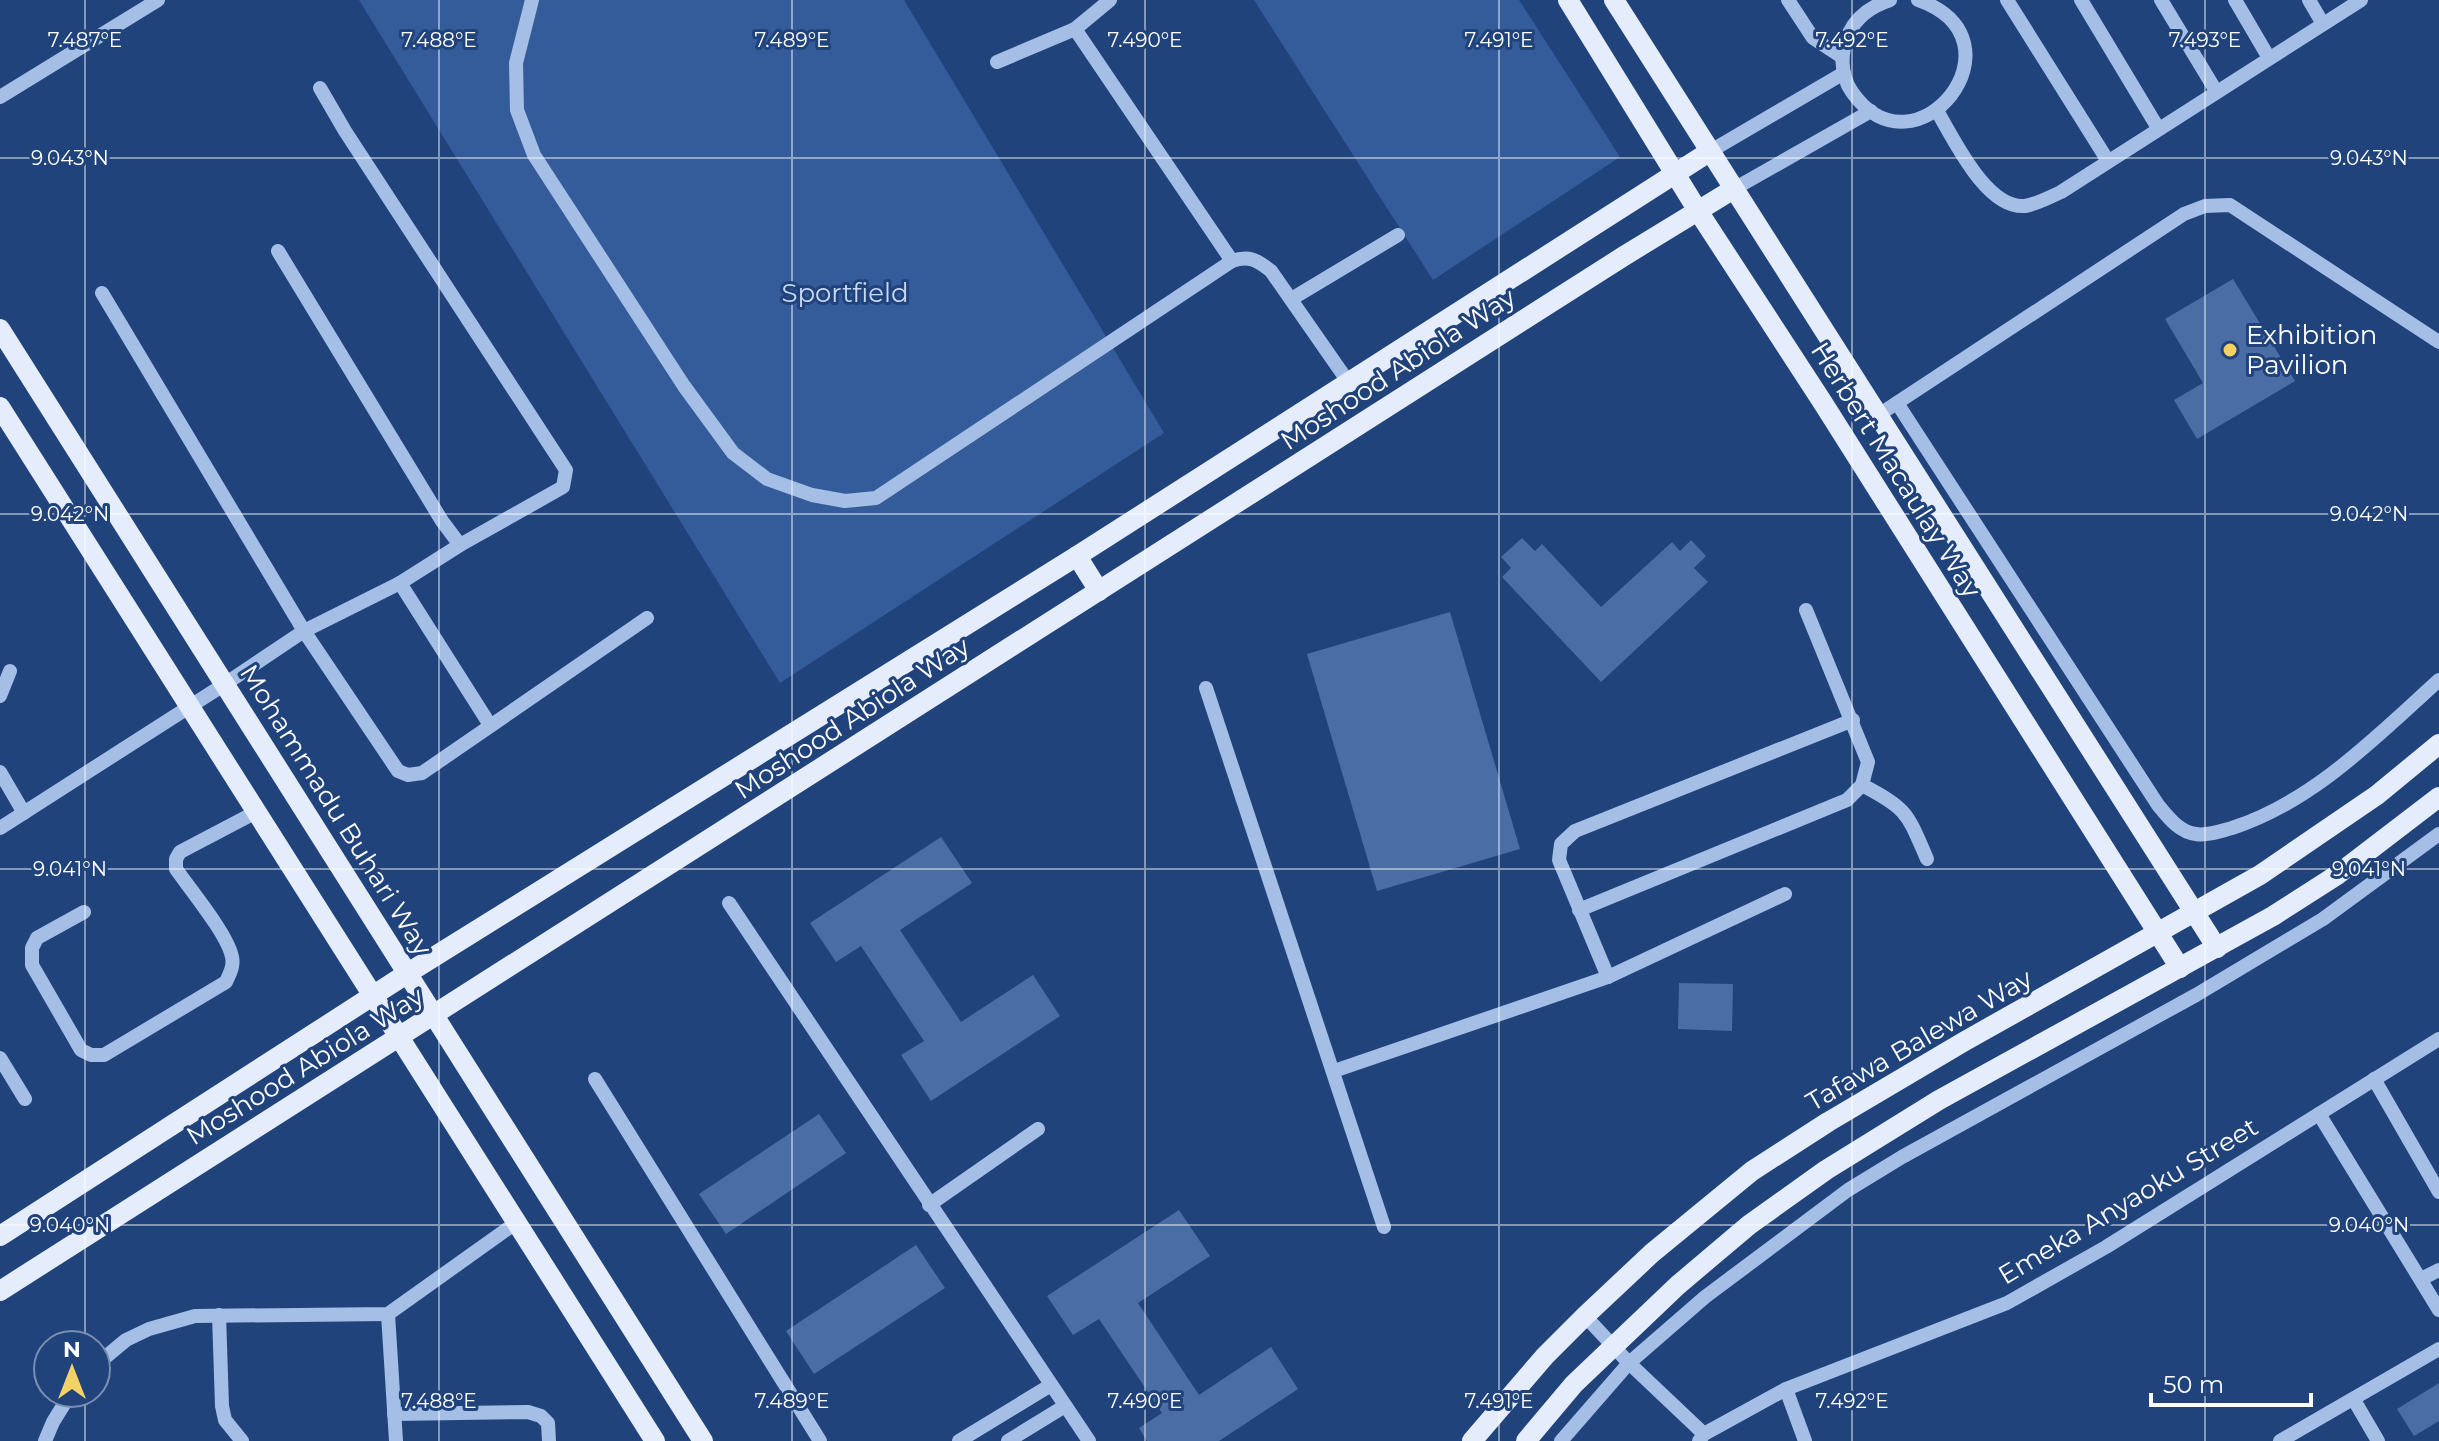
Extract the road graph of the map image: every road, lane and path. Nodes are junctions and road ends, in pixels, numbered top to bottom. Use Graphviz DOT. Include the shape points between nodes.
graph roads {
  1 [pos="158,0"];
  2 [pos="532,0"];
  3 [pos="1110,0"];
  4 [pos="1568,0"];
  5 [pos="1614,0"];
  6 [pos="1788,0"];
  7 [pos="1890,0"];
  8 [pos="1918,0"];
  9 [pos="2007,0"];
  10 [pos="2081,0"];
  11 [pos="2161,0"];
  12 [pos="2235,0"];
  13 [pos="2309,0"];
  14 [pos="2361,0"];
  15 [pos="1939,3"];
  16 [pos="2323,24"];
  17 [pos="1075,29"];
  18 [pos="1842,57"];
  19 [pos="2269,58"];
  20 [pos="997,62"];
  21 [pos="1844,73"];
  22 [pos="320,88"];
  23 [pos="2216,91"];
  24 [pos="0,97"];
  25 [pos="1871,111"];
  26 [pos="1937,111"];
  27 [pos="2158,128"];
  28 [pos="1709,152"];
  29 [pos="2108,161"];
  30 [pos="1675,173"];
  31 [pos="1732,190"];
  32 [pos="1698,211"];
  33 [pos="1398,235"];
  34 [pos="278,251"];
  35 [pos="1232,261"];
  36 [pos="102,293"];
  37 [pos="1293,298"];
  38 [pos="0,329"];
  39 [pos="2439,342"];
  40 [pos="1349,383"];
  41 [pos="1897,403"];
  42 [pos="0,407"];
  43 [pos="1877,416"];
  44 [pos="460,545"];
  45 [pos="1077,556"];
  46 [pos="400,583"];
  47 [pos="1099,591"];
  48 [pos="1806,610"];
  49 [pos="647,618"];
  50 [pos="304,631"];
  51 [pos="10,671"];
  52 [pos="2439,680"];
  53 [pos="225,684"];
  54 [pos="1206,688"];
  55 [pos="0,696"];
  56 [pos="191,706"];
  57 [pos="1853,720"];
  58 [pos="490,725"];
  59 [pos="2439,744"];
  60 [pos="0,772"];
  61 [pos="1862,785"];
  62 [pos="2439,797"];
  63 [pos="258,811"];
  64 [pos="24,813"];
  65 [pos="0,828"];
  66 [pos="2439,834"];
  67 [pos="1927,859"];
  68 [pos="1785,894"];
  69 [pos="729,903"];
  70 [pos="1579,910"];
  71 [pos="2195,911"];
  72 [pos="84,912"];
  73 [pos="2158,931"];
  74 [pos="2217,948"];
  75 [pos="2180,968"];
  76 [pos="408,973"];
  77 [pos="1608,977"];
  78 [pos="375,995"];
  79 [pos="435,1014"];
  80 [pos="400,1036"];
  81 [pos="2439,1039"];
  82 [pos="0,1058"];
  83 [pos="1334,1071"];
  84 [pos="595,1079"];
  85 [pos="2374,1079"];
  86 [pos="25,1099"];
  87 [pos="2319,1114"];
  88 [pos="1038,1129"];
  89 [pos="2439,1192"];
  90 [pos="929,1205"];
  91 [pos="517,1222"];
  92 [pos="1384,1227"];
  93 [pos="0,1236"];
  94 [pos="2439,1270"];
  95 [pos="2421,1279"];
  96 [pos="0,1291"];
  97 [pos="2439,1310"];
  98 [pos="388,1314"];
  99 [pos="219,1315"];
  100 [pos="1585,1316"];
  101 [pos="1612,1346"];
  102 [pos="2439,1349"];
  103 [pos="112,1352"];
  104 [pos="1629,1363"];
  105 [pos="1051,1385"];
  106 [pos="1786,1389"];
  107 [pos="2354,1400"];
  108 [pos="1065,1406"];
  109 [pos="61,1409"];
  110 [pos="394,1414"];
  111 [pos="1702,1438"];
  112 [pos="45,1441"];
  113 [pos="242,1441"];
  114 [pos="396,1441"];
  115 [pos="549,1441"];
  116 [pos="655,1441"];
  117 [pos="703,1441"];
  118 [pos="820,1441"];
  119 [pos="959,1441"];
  120 [pos="1008,1441"];
  121 [pos="1089,1441"];
  122 [pos="1472,1441"];
  123 [pos="1526,1441"];
  124 [pos="1561,1441"];
  125 [pos="1805,1441"];
  126 [pos="2280,1441"];
  127 [pos="2378,1441"];
  1 -- 24 [label="street"];
  2 -- 35 [label="street" via="516,63 517,110 534,155 692,397 733,453 767,479 845,501 876,498"];
  3 -- 17 [label="street"];
  4 -- 30 [label="main road, Herbert Macaulay Way"];
  5 -- 28 [label="main road, Herbert Macaulay Way"];
  6 -- 18 [label="street" via="1813,38"];
  7 -- 18 [label="street" via="1861,15"];
  8 -- 15 [label="street"];
  9 -- 29 [label="street"];
  10 -- 27 [label="street"];
  11 -- 23 [label="street"];
  12 -- 19 [label="street"];
  13 -- 16 [label="street"];
  14 -- 16 [label="street"];
  15 -- 26 [label="street" via="1956,28 1965,58 1958,88"];
  16 -- 19 [label="street"];
  17 -- 20 [label="street"];
  17 -- 35 [label="street"];
  18 -- 21 [label="street"];
  19 -- 23 [label="street"];
  21 -- 25 [label="street" via="1849,88"];
  21 -- 28 [label="street"];
  22 -- 44 [label="street" via="566,470 563,487"];
  23 -- 27 [label="street"];
  25 -- 26 [label="street" via="1904,120"];
  25 -- 31 [label="street"];
  26 -- 29 [label="street" via="1978,178 2007,203 2040,201"];
  27 -- 29 [label="street"];
  28 -- 30 [label="main road, Moshood Abiola Way"];
  28 -- 31 [label="main road, Herbert Macaulay Way"];
  30 -- 32 [label="main road, Herbert Macaulay Way"];
  30 -- 40 [label="main road, Moshood Abiola Way"];
  31 -- 32 [label="main road, Moshood Abiola Way"];
  31 -- 43 [label="main road, Herbert Macaulay Way"];
  32 -- 47 [label="main road, Moshood Abiola Way"];
  32 -- 73 [label="main road, Herbert Macaulay Way"];
  33 -- 37 [label="street"];
  34 -- 44 [label="street"];
  35 -- 37 [label="street" via="1257,260"];
  36 -- 50 [label="street"];
  37 -- 40 [label="street"];
  38 -- 53 [label="main road, Mohammadu Buhari Way"];
  39 -- 41 [label="street" via="2230,205 2205,206 2184,214"];
  40 -- 45 [label="main road, Moshood Abiola Way"];
  41 -- 43 [label="street"];
  41 -- 52 [label="street" via="2175,825 2195,834 2220,832 2300,798"];
  42 -- 56 [label="main road"];
  43 -- 71 [label="main road, Herbert Macaulay Way"];
  44 -- 46 [label="street"];
  45 -- 47 [label="main road"];
  45 -- 76 [label="main road, Moshood Abiola Way"];
  46 -- 50 [label="street"];
  46 -- 58 [label="street"];
  47 -- 79 [label="main road, Moshood Abiola Way"];
  48 -- 57 [label="street"];
  49 -- 58 [label="street"];
  50 -- 53 [label="street"];
  50 -- 58 [label="street" via="398,771 422,773"];
  51 -- 55 [label="street"];
  53 -- 56 [label="street"];
  53 -- 76 [label="main road, Mohammadu Buhari Way"];
  54 -- 83 [label="street"];
  56 -- 63 [label="main road"];
  56 -- 64 [label="street"];
  57 -- 61 [label="street" via="1868,762"];
  57 -- 70 [label="street" via="1575,831 1561,844 1559,860"];
  59 -- 71 [label="main road, Tafawa Balewa Way" via="2377,795 2260,875"];
  60 -- 64 [label="street"];
  61 -- 67 [label="street" via="1903,810"];
  61 -- 70 [label="street" via="1847,800"];
  62 -- 74 [label="main road" via="2337,875"];
  63 -- 72 [label="street" via="180,852 176,859 176,869 232,956 226,982 104,1055 81,1050 32,965 37,938"];
  63 -- 78 [label="main road"];
  64 -- 65 [label="street"];
  66 -- 104 [label="street" via="2323,919 1848,1190 1705,1297"];
  68 -- 77 [label="street"];
  69 -- 90 [label="street"];
  70 -- 77 [label="street"];
  71 -- 73 [label="main road, Tafawa Balewa Way"];
  71 -- 74 [label="main road, Herbert Macaulay Way"];
  73 -- 75 [label="main road, Herbert Macaulay Way"];
  73 -- 100 [label="main road, Tafawa Balewa Way" via="1869,1097 1752,1171"];
  74 -- 75 [label="main road"];
  75 -- 101 [label="main road" via="1939,1100 1826,1170 1749,1225"];
  76 -- 78 [label="main road, Moshood Abiola Way"];
  76 -- 79 [label="main road, Mohammadu Buhari Way"];
  77 -- 83 [label="street"];
  78 -- 80 [label="main road"];
  78 -- 93 [label="main road, Moshood Abiola Way"];
  79 -- 80 [label="main road, Moshood Abiola Way"];
  79 -- 117 [label="main road, Mohammadu Buhari Way"];
  80 -- 91 [label="main road"];
  80 -- 96 [label="main road, Moshood Abiola Way"];
  81 -- 85 [label="street, Emeka Anyaoku Street"];
  82 -- 86 [label="street"];
  83 -- 92 [label="street"];
  84 -- 118 [label="street"];
  85 -- 87 [label="street, Emeka Anyaoku Street"];
  85 -- 89 [label="street"];
  87 -- 95 [label="street"];
  87 -- 106 [label="street, Emeka Anyaoku Street" via="2007,1303"];
  88 -- 90 [label="street"];
  90 -- 105 [label="street"];
  91 -- 98 [label="street"];
  91 -- 116 [label="main road"];
  94 -- 95 [label="street"];
  95 -- 97 [label="street"];
  98 -- 99 [label="street"];
  98 -- 110 [label="street"];
  99 -- 103 [label="street" via="149,1329"];
  99 -- 113 [label="street" via="222,1406 225,1420"];
  100 -- 101 [label="street"];
  100 -- 122 [label="main road, Tafawa Balewa Way"];
  101 -- 104 [label="street"];
  101 -- 123 [label="main road"];
  102 -- 107 [label="street"];
  104 -- 111 [label="street"];
  104 -- 124 [label="street"];
  105 -- 108 [label="street"];
  105 -- 119 [label="street"];
  106 -- 111 [label="street, Emeka Anyaoku Street"];
  106 -- 125 [label="street"];
  107 -- 126 [label="street"];
  107 -- 127 [label="street"];
  108 -- 120 [label="street"];
  108 -- 121 [label="street"];
  109 -- 112 [label="street"];
  110 -- 114 [label="street"];
  110 -- 115 [label="street" via="528,1412 548,1423"];
}
